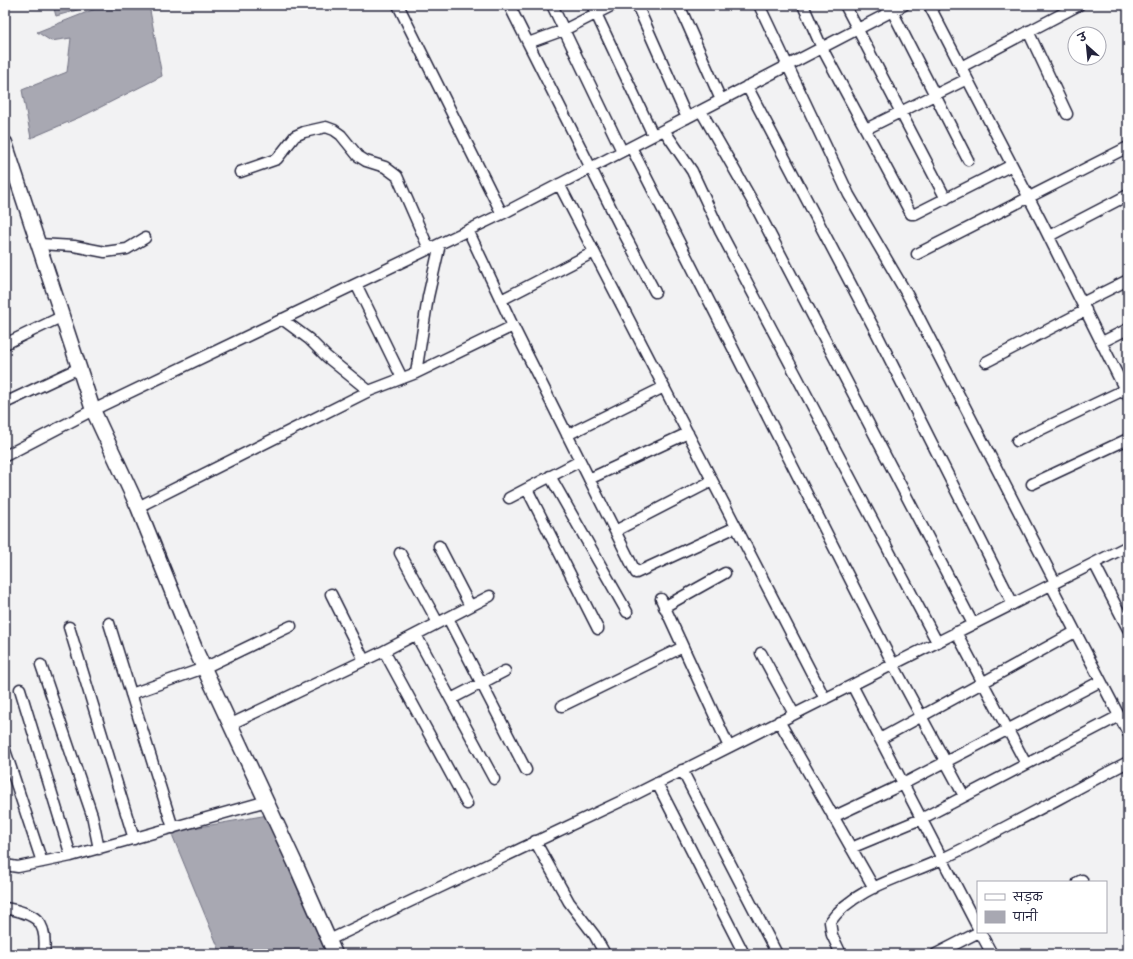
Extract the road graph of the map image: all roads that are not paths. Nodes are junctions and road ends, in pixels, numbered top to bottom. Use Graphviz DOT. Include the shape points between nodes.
graph roads {
  1 [pos="398,5"];
  2 [pos="509,5"];
  3 [pos="552,5"];
  4 [pos="613,5"];
  5 [pos="637,5"];
  6 [pos="679,5"];
  7 [pos="759,5"];
  8 [pos="803,5"];
  9 [pos="845,5"];
  10 [pos="904,5"];
  11 [pos="929,5"];
  12 [pos="1079,5"];
  13 [pos="891,8"];
  14 [pos="1067,8"];
  15 [pos="594,10"];
  16 [pos="564,30"];
  17 [pos="856,30"];
  18 [pos="1028,32"];
  19 [pos="528,43"];
  20 [pos="822,48"];
  21 [pos="788,64"];
  22 [pos="961,67"];
  23 [pos="967,79"];
  24 [pos="747,86"];
  25 [pos="934,95"];
  26 [pos="721,100"];
  27 [pos="701,111"];
  28 [pos="900,112"];
  29 [pos="1068,114"];
  30 [pos="687,118"];
  31 [pos="866,129"];
  32 [pos="664,130"];
  33 [pos="653,136"];
  34 [pos="5,143"];
  35 [pos="1128,147"];
  36 [pos="627,149"];
  37 [pos="968,160"];
  38 [pos="1012,164"];
  39 [pos="592,167"];
  40 [pos="240,172"];
  41 [pos="559,184"];
  42 [pos="1128,195"];
  43 [pos="1029,197"];
  44 [pos="946,199"];
  45 [pos="502,214"];
  46 [pos="468,230"];
  47 [pos="1049,236"];
  48 [pos="145,238"];
  49 [pos="39,244"];
  50 [pos="440,244"];
  51 [pos="429,249"];
  52 [pos="594,252"];
  53 [pos="917,254"];
  54 [pos="1128,280"];
  55 [pos="356,284"];
  56 [pos="655,292"];
  57 [pos="501,300"];
  58 [pos="1084,307"];
  59 [pos="63,316"];
  60 [pos="282,320"];
  61 [pos="513,326"];
  62 [pos="1128,329"];
  63 [pos="1102,342"];
  64 [pos="5,344"];
  65 [pos="986,362"];
  66 [pos="79,368"];
  67 [pos="416,373"];
  68 [pos="402,378"];
  69 [pos="664,387"];
  70 [pos="369,391"];
  71 [pos="1127,391"];
  72 [pos="5,403"];
  73 [pos="93,410"];
  74 [pos="688,433"];
  75 [pos="567,435"];
  76 [pos="1128,439"];
  77 [pos="1017,441"];
  78 [pos="5,456"];
  79 [pos="580,461"];
  80 [pos="550,476"];
  81 [pos="589,479"];
  82 [pos="712,481"];
  83 [pos="1032,484"];
  84 [pos="527,489"];
  85 [pos="509,498"];
  86 [pos="138,507"];
  87 [pos="736,528"];
  88 [pos="615,531"];
  89 [pos="439,546"];
  90 [pos="1128,546"];
  91 [pos="400,553"];
  92 [pos="1094,563"];
  93 [pos="725,573"];
  94 [pos="1053,584"];
  95 [pos="331,594"];
  96 [pos="490,596"];
  97 [pos="1013,604"];
  98 [pos="470,606"];
  99 [pos="627,612"];
  100 [pos="448,618"];
  101 [pos="109,623"];
  102 [pos="438,623"];
  103 [pos="974,624"];
  104 [pos="291,626"];
  105 [pos="69,627"];
  106 [pos="598,629"];
  107 [pos="1128,630"];
  108 [pos="956,632"];
  109 [pos="1075,632"];
  110 [pos="416,635"];
  111 [pos="937,642"];
  112 [pos="683,647"];
  113 [pos="384,651"];
  114 [pos="761,653"];
  115 [pos="364,660"];
  116 [pos="893,664"];
  117 [pos="41,666"];
  118 [pos="204,668"];
  119 [pos="506,671"];
  120 [pos="1101,681"];
  121 [pos="482,684"];
  122 [pos="983,684"];
  123 [pos="852,685"];
  124 [pos="20,689"];
  125 [pos="131,694"];
  126 [pos="451,699"];
  127 [pos="824,699"];
  128 [pos="562,706"];
  129 [pos="794,714"];
  130 [pos="921,716"];
  131 [pos="1119,716"];
  132 [pos="779,721"];
  133 [pos="231,724"];
  134 [pos="1008,730"];
  135 [pos="1128,733"];
  136 [pos="880,739"];
  137 [pos="729,746"];
  138 [pos="5,750"];
  139 [pos="946,762"];
  140 [pos="1128,762"];
  141 [pos="1026,764"];
  142 [pos="526,770"];
  143 [pos="682,770"];
  144 [pos="494,779"];
  145 [pos="657,783"];
  146 [pos="903,784"];
  147 [pos="964,796"];
  148 [pos="267,801"];
  149 [pos="467,804"];
  150 [pos="833,817"];
  151 [pos="921,819"];
  152 [pos="173,828"];
  153 [pos="134,839"];
  154 [pos="535,841"];
  155 [pos="851,848"];
  156 [pos="98,849"];
  157 [pos="71,856"];
  158 [pos="942,859"];
  159 [pos="42,862"];
  160 [pos="5,865"];
  161 [pos="874,888"];
  162 [pos="5,908"];
  163 [pos="977,926"];
  164 [pos="978,933"];
  165 [pos="981,933"];
  166 [pos="329,940"];
  167 [pos="744,952"];
  168 [pos="44,954"];
  169 [pos="335,954"];
  170 [pos="605,954"];
  171 [pos="777,954"];
  172 [pos="841,954"];
  173 [pos="936,954"];
  174 [pos="992,954"];
  1 -- 45 [label="street"];
  2 -- 19 [label="street"];
  3 -- 16 [label="street"];
  4 -- 15 [label="street"];
  5 -- 30 [label="street"];
  6 -- 26 [label="street"];
  7 -- 21 [label="street"];
  8 -- 20 [label="street"];
  9 -- 17 [label="street"];
  10 -- 13 [label="street"];
  11 -- 22 [label="street"];
  12 -- 14 [label="street"];
  13 -- 17 [label="street"];
  13 -- 25 [label="street"];
  14 -- 18 [label="street"];
  15 -- 16 [label="street"];
  15 -- 33 [label="street"];
  16 -- 19 [label="street"];
  16 -- 36 [label="street"];
  17 -- 20 [label="street"];
  17 -- 28 [label="street"];
  18 -- 22 [label="street"];
  18 -- 29 [label="street"];
  19 -- 39 [label="street"];
  20 -- 21 [label="street"];
  20 -- 31 [label="street"];
  21 -- 24 [label="street"];
  21 -- 94 [label="street" via="849,195 908,296"];
  22 -- 23 [label="street"];
  23 -- 25 [label="street"];
  23 -- 38 [label="street"];
  24 -- 26 [label="street"];
  24 -- 97 [label="street" via="876,332"];
  25 -- 28 [label="street"];
  25 -- 37 [label="street"];
  26 -- 27 [label="street"];
  27 -- 30 [label="street"];
  27 -- 103 [label="street" via="758,211"];
  28 -- 31 [label="street"];
  28 -- 44 [label="street"];
  30 -- 32 [label="street"];
  31 -- 44 [label="street" via="912,214"];
  32 -- 33 [label="street"];
  32 -- 111 [label="street" via="692,171 720,231"];
  33 -- 36 [label="street"];
  34 -- 49 [label="street"];
  35 -- 43 [label="street"];
  36 -- 39 [label="street"];
  36 -- 116 [label="street"];
  38 -- 43 [label="street"];
  38 -- 44 [label="street"];
  39 -- 41 [label="street"];
  39 -- 56 [label="street"];
  40 -- 51 [label="street" via="276,159 295,136 326,128 334,130 358,156 385,167 397,176"];
  41 -- 45 [label="street"];
  41 -- 52 [label="street"];
  42 -- 47 [label="street"];
  43 -- 47 [label="street"];
  43 -- 53 [label="street"];
  45 -- 46 [label="street"];
  46 -- 50 [label="street"];
  46 -- 57 [label="street"];
  47 -- 58 [label="street"];
  48 -- 49 [label="street" via="126,249 111,252 54,243"];
  49 -- 59 [label="street"];
  50 -- 51 [label="street"];
  50 -- 67 [label="street" via="428,297"];
  51 -- 55 [label="street"];
  52 -- 57 [label="street"];
  52 -- 69 [label="street"];
  54 -- 58 [label="street"];
  55 -- 60 [label="street"];
  55 -- 68 [label="street"];
  57 -- 61 [label="street"];
  58 -- 63 [label="street"];
  58 -- 65 [label="street"];
  59 -- 64 [label="street"];
  59 -- 66 [label="street"];
  60 -- 70 [label="street" via="309,339 326,357"];
  60 -- 73 [label="street"];
  61 -- 67 [label="street"];
  61 -- 75 [label="street"];
  62 -- 63 [label="street"];
  63 -- 71 [label="street"];
  66 -- 72 [label="street"];
  66 -- 73 [label="street"];
  67 -- 68 [label="street"];
  68 -- 70 [label="street"];
  69 -- 74 [label="street"];
  69 -- 75 [label="street"];
  70 -- 86 [label="street"];
  71 -- 77 [label="street"];
  73 -- 78 [label="street"];
  73 -- 86 [label="street"];
  74 -- 81 [label="street"];
  74 -- 82 [label="street"];
  75 -- 79 [label="street"];
  76 -- 83 [label="street"];
  79 -- 80 [label="street"];
  79 -- 81 [label="street"];
  80 -- 84 [label="street"];
  80 -- 99 [label="street"];
  81 -- 88 [label="street"];
  82 -- 87 [label="street"];
  82 -- 88 [label="street"];
  84 -- 85 [label="street"];
  84 -- 106 [label="street"];
  86 -- 118 [label="street"];
  87 -- 88 [label="street" via="636,573"];
  87 -- 127 [label="street"];
  89 -- 98 [label="street"];
  90 -- 92 [label="street"];
  91 -- 102 [label="street"];
  92 -- 94 [label="street"];
  92 -- 107 [label="street"];
  93 -- 112 [label="street" via="662,603"];
  94 -- 97 [label="street"];
  94 -- 109 [label="street"];
  95 -- 115 [label="street"];
  96 -- 98 [label="street"];
  97 -- 103 [label="street"];
  98 -- 100 [label="street"];
  100 -- 102 [label="street"];
  100 -- 121 [label="street"];
  101 -- 125 [label="street"];
  102 -- 110 [label="street"];
  103 -- 108 [label="street"];
  104 -- 118 [label="street"];
  105 -- 153 [label="street"];
  108 -- 111 [label="street"];
  108 -- 122 [label="street"];
  109 -- 120 [label="street"];
  109 -- 122 [label="street"];
  110 -- 113 [label="street"];
  110 -- 126 [label="street"];
  111 -- 116 [label="street"];
  112 -- 128 [label="street"];
  112 -- 137 [label="street"];
  113 -- 115 [label="street"];
  113 -- 149 [label="street"];
  114 -- 129 [label="street"];
  115 -- 133 [label="street"];
  116 -- 123 [label="street"];
  116 -- 130 [label="street"];
  117 -- 156 [label="street" via="88,802"];
  118 -- 125 [label="street"];
  118 -- 133 [label="street"];
  119 -- 121 [label="street"];
  120 -- 131 [label="street"];
  120 -- 134 [label="street"];
  121 -- 126 [label="street"];
  121 -- 142 [label="street"];
  122 -- 130 [label="street"];
  122 -- 134 [label="street"];
  123 -- 127 [label="street"];
  123 -- 136 [label="street"];
  124 -- 157 [label="street"];
  125 -- 152 [label="street"];
  126 -- 144 [label="street"];
  127 -- 129 [label="street"];
  129 -- 132 [label="street"];
  130 -- 136 [label="street"];
  130 -- 139 [label="street"];
  131 -- 135 [label="street"];
  131 -- 141 [label="street"];
  132 -- 137 [label="street"];
  132 -- 150 [label="street"];
  133 -- 148 [label="street"];
  134 -- 139 [label="street"];
  134 -- 141 [label="street"];
  136 -- 146 [label="street"];
  137 -- 143 [label="street"];
  138 -- 159 [label="street"];
  139 -- 146 [label="street"];
  139 -- 147 [label="street"];
  140 -- 158 [label="street"];
  141 -- 147 [label="street"];
  143 -- 145 [label="street"];
  143 -- 171 [label="street"];
  145 -- 154 [label="street"];
  145 -- 167 [label="street"];
  146 -- 150 [label="street"];
  146 -- 151 [label="street"];
  147 -- 151 [label="street"];
  148 -- 152 [label="street"];
  148 -- 166 [label="street"];
  150 -- 155 [label="street"];
  151 -- 155 [label="street"];
  151 -- 158 [label="street"];
  152 -- 153 [label="street"];
  153 -- 156 [label="street"];
  154 -- 166 [label="street"];
  154 -- 170 [label="street" via="568,902 595,936"];
  155 -- 161 [label="street"];
  156 -- 157 [label="street"];
  157 -- 159 [label="street"];
  158 -- 161 [label="street"];
  158 -- 163 [label="street"];
  159 -- 160 [label="street" via="18,867"];
  161 -- 172 [label="street" via="837,910 830,922 832,935"];
  162 -- 168 [label="street" via="27,912 40,922 46,941"];
  164 -- 173 [label="street"];
  165 -- 174 [label="street"];
  166 -- 169 [label="street"];
}
